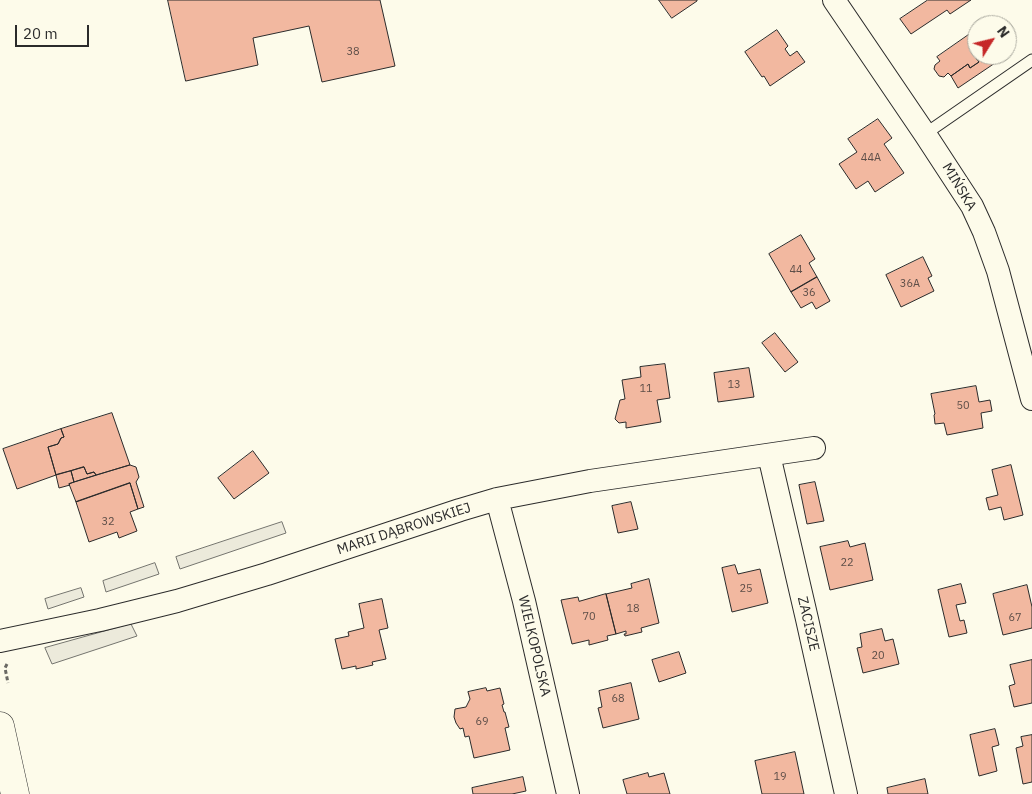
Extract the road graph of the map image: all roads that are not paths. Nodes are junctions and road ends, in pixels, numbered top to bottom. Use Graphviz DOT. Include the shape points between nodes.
graph roads {
  1 [pos="834,0"];
  2 [pos="1032,60"];
  3 [pos="926,134"];
  4 [pos="1032,399"];
  5 [pos="814,448"];
  6 [pos="769,455"];
  7 [pos="496,499"];
  8 [pos="0,642"];
  9 [pos="0,726"];
  10 [pos="16,794"];
  11 [pos="568,794"];
  12 [pos="846,794"];
  1 -- 3 [label="street, MIŃSKA"];
  2 -- 3 [label="lane"];
  3 -- 4 [label="street, MIŃSKA" via="972,206 984,232"];
  5 -- 6 [label="street, MARII DĄBROWSKIEJ"];
  6 -- 7 [label="street, MARII DĄBROWSKIEJ" via="590,481"];
  6 -- 12 [label="street, ZACISZE"];
  7 -- 8 [label="street, MARII DĄBROWSKIEJ" via="177,601"];
  7 -- 11 [label="street, WIELKOPOLSKA" via="524,601"];
  9 -- 10 [label="street"];
}
